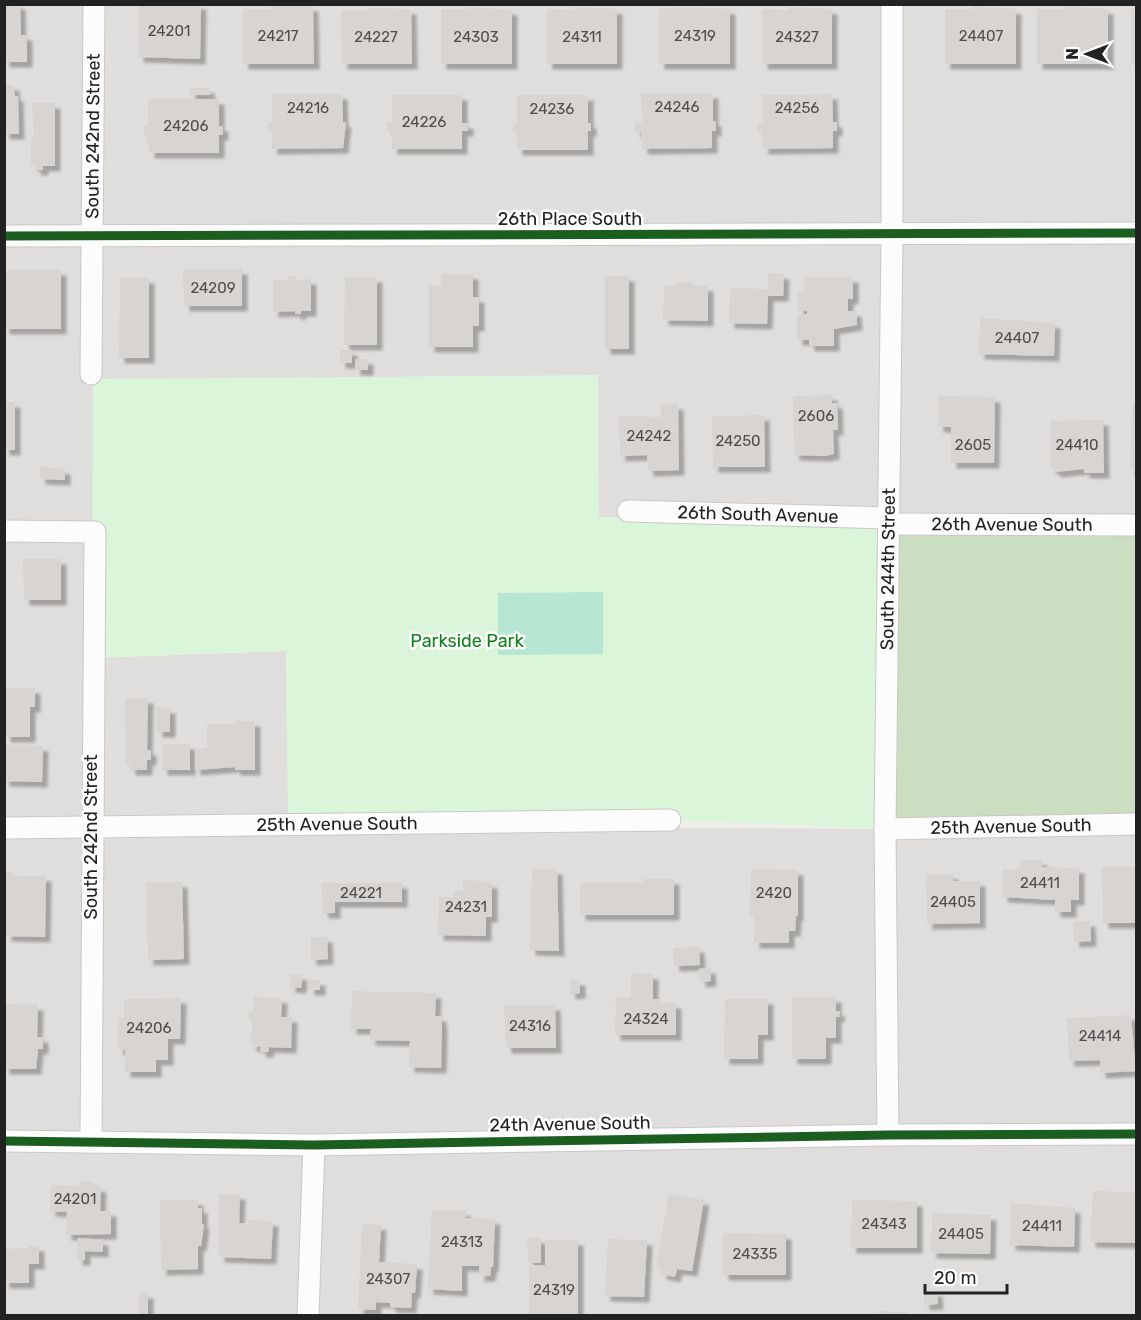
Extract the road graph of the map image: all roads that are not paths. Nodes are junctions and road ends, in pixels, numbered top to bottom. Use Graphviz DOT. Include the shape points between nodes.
graph roads {
  1 [pos="94,4"];
  2 [pos="892,4"];
  3 [pos="1137,233"];
  4 [pos="892,234"];
  5 [pos="4,236"];
  6 [pos="93,237"];
  7 [pos="90,374"];
  8 [pos="627,511"];
  9 [pos="888,521"];
  10 [pos="1137,525"];
  11 [pos="4,531"];
  12 [pos="670,820"];
  13 [pos="1137,824"];
  14 [pos="91,827"];
  15 [pos="4,828"];
  16 [pos="885,828"];
  17 [pos="1137,1134"];
  18 [pos="888,1135"];
  19 [pos="4,1141"];
  20 [pos="90,1142"];
  21 [pos="314,1145"];
  22 [pos="308,1316"];
  1 -- 6 [label="street, South 242nd Street"];
  2 -- 4 [label="street, South 244th Street"];
  3 -- 4 [label="street, 26th Place South"];
  4 -- 6 [label="street, 26th Place South"];
  4 -- 9 [label="street, South 244th Street"];
  5 -- 6 [label="street, 26th Place South"];
  6 -- 7 [label="street, South 242nd Street"];
  8 -- 9 [label="street, 26th South Avenue"];
  9 -- 10 [label="street, 26th Avenue South"];
  9 -- 16 [label="street, South 244th Street"];
  11 -- 14 [label="street, South 242nd Street" via="95,532"];
  12 -- 14 [label="street, 25th Avenue South"];
  13 -- 16 [label="street, 25th Avenue South"];
  14 -- 15 [label="street, 25th Avenue South"];
  14 -- 20 [label="street, South 242nd Street"];
  16 -- 18 [label="street, South 244th Street"];
  17 -- 18 [label="street, 24th Avenue South"];
  18 -- 21 [label="street, 24th Avenue South"];
  19 -- 20 [label="street, 24th Avenue South"];
  20 -- 21 [label="street, 24th Avenue South"];
  21 -- 22 [label="street"];
}
